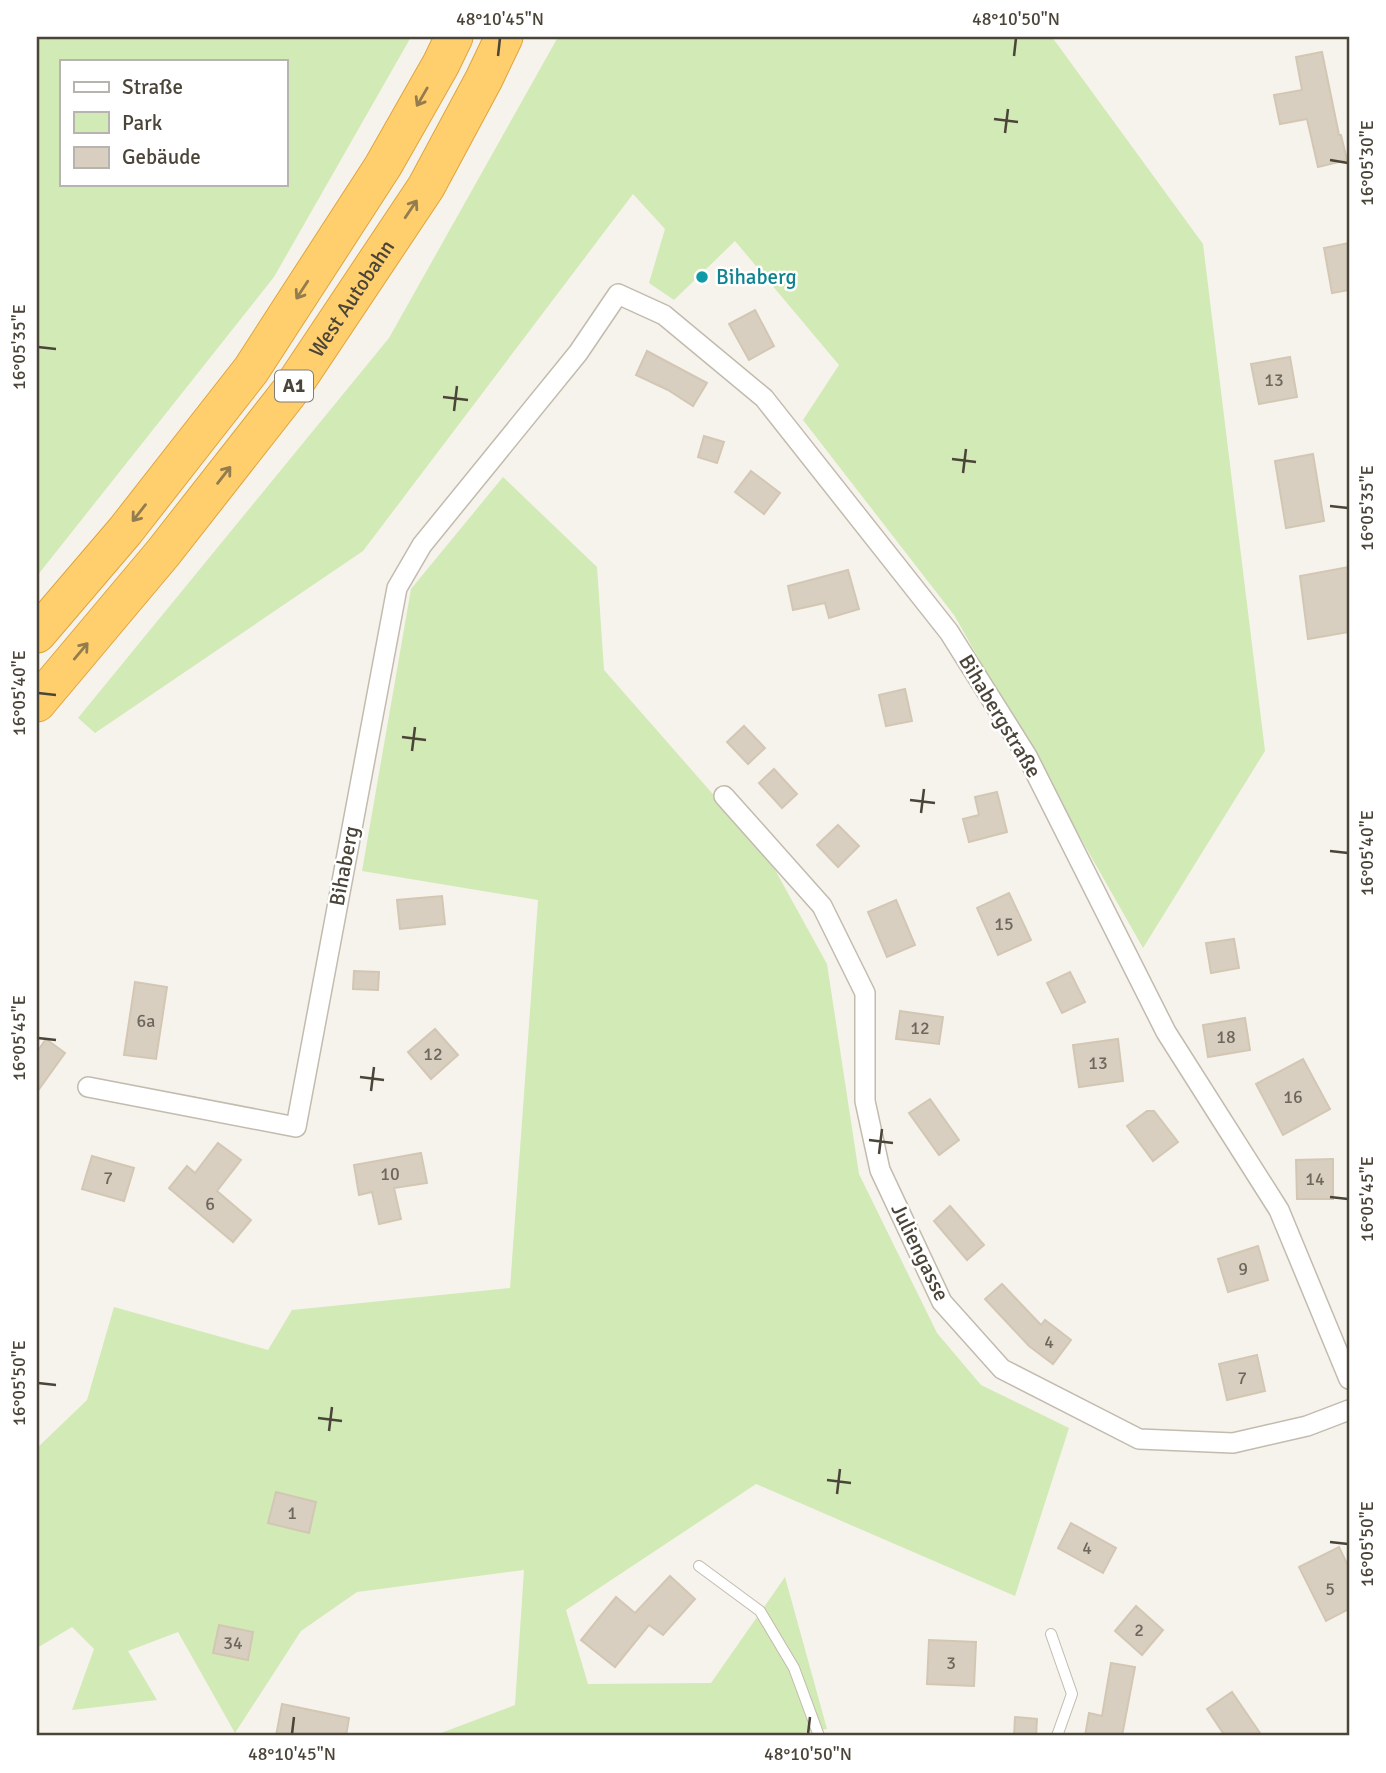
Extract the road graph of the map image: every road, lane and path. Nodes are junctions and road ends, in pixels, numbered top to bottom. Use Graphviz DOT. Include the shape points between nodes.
graph roads {
  1 [pos="454,37"];
  2 [pos="504,37"];
  3 [pos="514,434"];
  4 [pos="37,634"];
  5 [pos="37,704"];
  6 [pos="724,796"];
  7 [pos="88,1087"];
  8 [pos="1349,1379"];
  9 [pos="1349,1410"];
  10 [pos="699,1566"];
  11 [pos="1051,1634"];
  12 [pos="819,1736"];
  13 [pos="1057,1736"];
  1 -- 4 [label="highway, A1, one-way" via="383,166 251,370 125,531"];
  5 -- 2 [label="highway, West Autobahn / A1, one-way" via="290,391 425,187"];
  3 -- 7 [label="street, Bihaberg" via="422,545 397,588 296,1127"];
  3 -- 8 [label="street, Bihabergstraße" via="578,354 618,294 664,316 764,398 949,632 1027,756 1166,1032 1279,1210"];
  6 -- 9 [label="street, Juliengasse" via="822,906 864,993 865,1101 880,1170 942,1302 1002,1369 1139,1439 1233,1443 1307,1426"];
  10 -- 12 [label="lane" via="760,1611 794,1668"];
  11 -- 13 [label="lane" via="1072,1694"];
}
